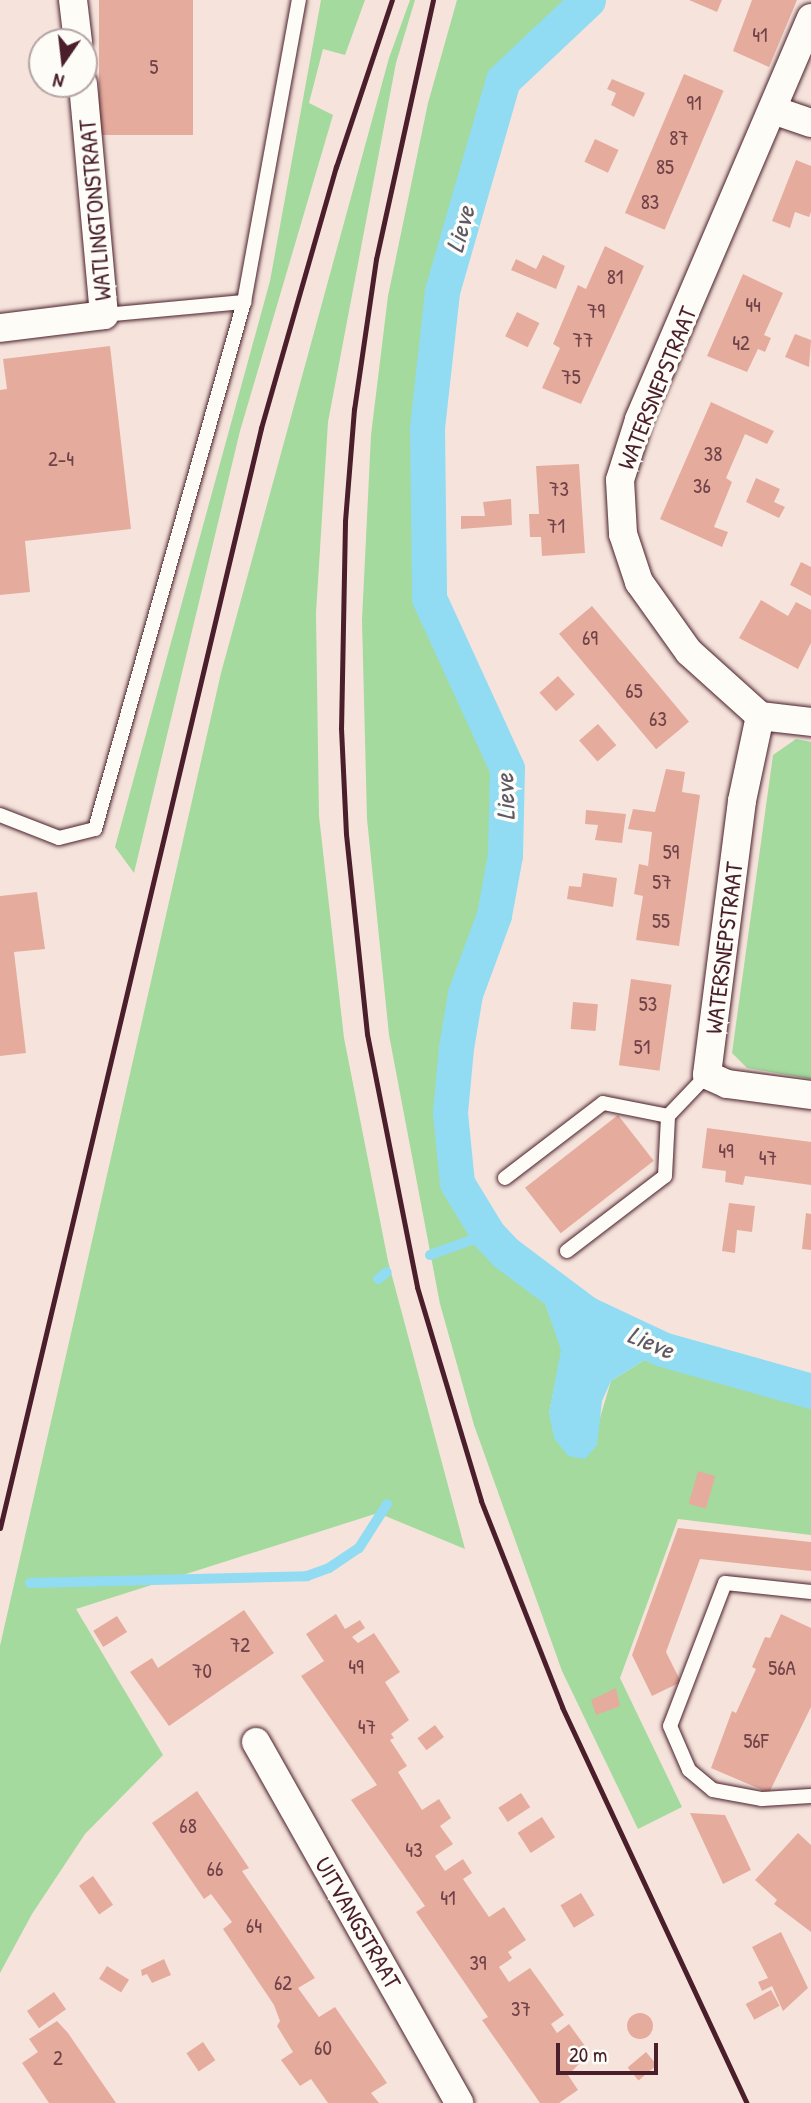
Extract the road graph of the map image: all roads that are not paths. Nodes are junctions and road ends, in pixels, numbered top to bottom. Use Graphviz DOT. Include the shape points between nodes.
graph roads {
  1 [pos="74,0"];
  2 [pos="299,0"];
  3 [pos="811,18"];
  4 [pos="77,28"];
  5 [pos="84,98"];
  6 [pos="773,110"];
  7 [pos="811,123"];
  8 [pos="244,302"];
  9 [pos="104,315"];
  10 [pos="0,328"];
  11 [pos="760,716"];
  12 [pos="811,722"];
  13 [pos="0,816"];
  14 [pos="707,1075"];
  15 [pos="811,1095"];
  16 [pos="668,1116"];
  17 [pos="505,1178"];
  18 [pos="567,1251"];
  19 [pos="811,1592"];
  20 [pos="256,1742"];
  21 [pos="811,1796"];
  22 [pos="459,2103"];
  1 -- 4 [label="street"];
  2 -- 8 [label="lane"];
  3 -- 6 [label="street, WATERSNEPSTRAAT"];
  5 -- 9 [label="street, WATLINGTONSTRAAT"];
  6 -- 7 [label="street"];
  6 -- 11 [label="street, WATERSNEPSTRAAT" via="639,420 620,480 623,534 639,582 689,652"];
  8 -- 9 [label="lane"];
  8 -- 13 [label="lane" via="95,829 59,838"];
  9 -- 10 [label="street, WATLINGTONSTRAAT"];
  11 -- 12 [label="street"];
  11 -- 14 [label="street, WATERSNEPSTRAAT" via="742,801"];
  14 -- 15 [label="street" via="727,1084"];
  14 -- 16 [label="lane"];
  16 -- 17 [label="lane" via="603,1103"];
  16 -- 18 [label="lane" via="665,1176"];
  19 -- 21 [label="lane" via="725,1583 670,1726 689,1770 713,1790 762,1799"];
  20 -- 22 [label="street, UITVANGSTRAAT"];
}
